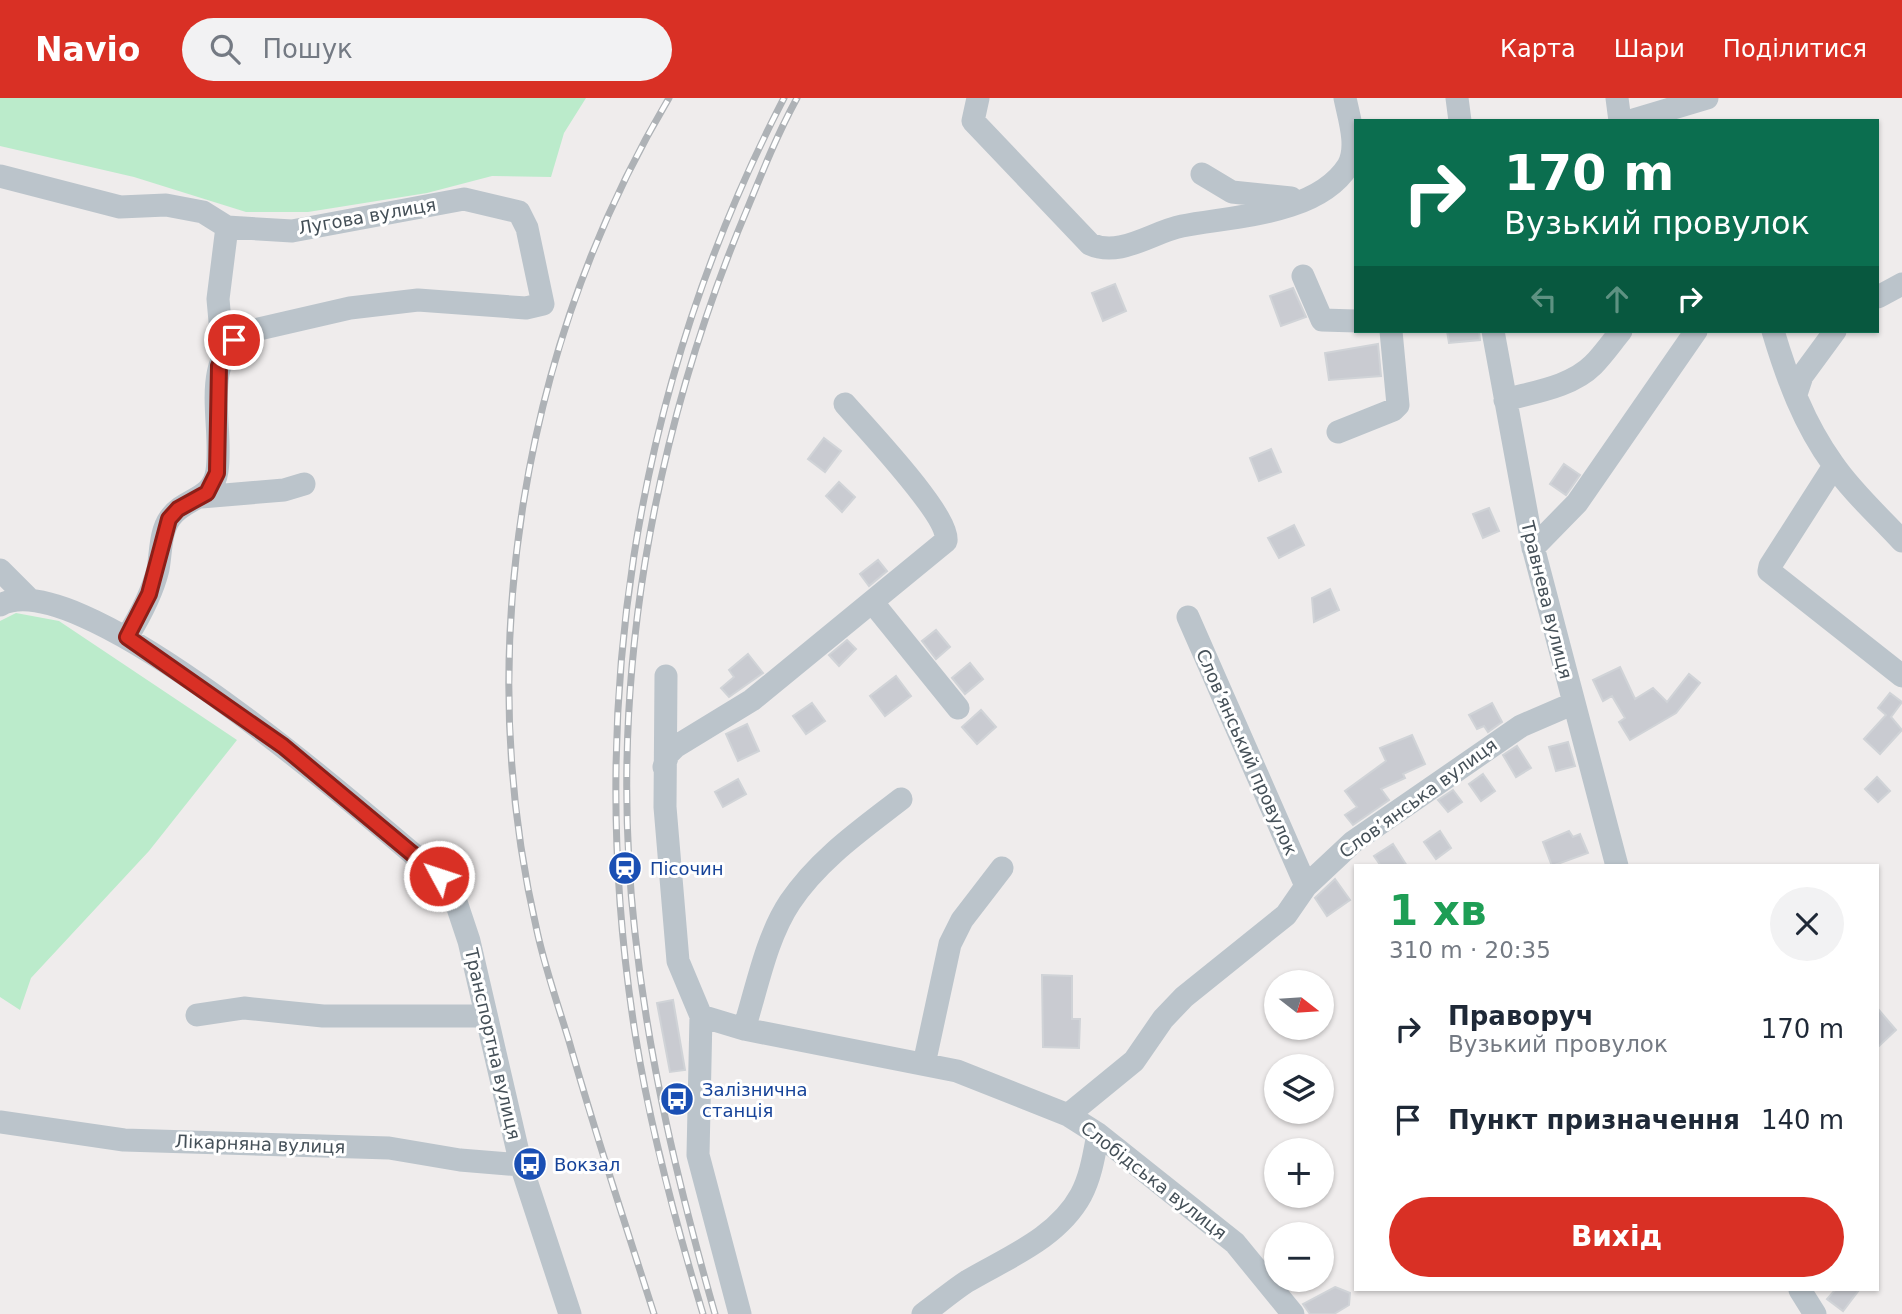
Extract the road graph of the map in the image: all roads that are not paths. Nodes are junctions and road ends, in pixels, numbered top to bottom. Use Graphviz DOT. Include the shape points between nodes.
graph roads {
  1 [pos="978,98"];
  2 [pos="1345,98"];
  3 [pos="1457,98"];
  4 [pos="1617,98"];
  5 [pos="1707,98"];
  6 [pos="1460,119"];
  7 [pos="1620,119"];
  8 [pos="1637,119"];
  9 [pos="1202,174"];
  10 [pos="0,176"];
  11 [pos="1307,198"];
  12 [pos="227,227"];
  13 [pos="1303,276"];
  14 [pos="1902,284"];
  15 [pos="1879,296"];
  16 [pos="1354,321"];
  17 [pos="1391,333"];
  18 [pos="1493,333"];
  19 [pos="1619,333"];
  20 [pos="1695,333"];
  21 [pos="1774,333"];
  22 [pos="1834,333"];
  23 [pos="223,355"];
  24 [pos="1796,394"];
  25 [pos="1505,400"];
  26 [pos="845,404"];
  27 [pos="1338,432"];
  28 [pos="1834,466"];
  29 [pos="304,484"];
  30 [pos="201,497"];
  31 [pos="1902,541"];
  32 [pos="1533,548"];
  33 [pos="0,570"];
  34 [pos="29,599"];
  35 [pos="873,603"];
  36 [pos="0,605"];
  37 [pos="1188,617"];
  38 [pos="127,637"];
  39 [pos="1902,676"];
  40 [pos="666,677"];
  41 [pos="1573,704"];
  42 [pos="958,708"];
  43 [pos="663,770"];
  44 [pos="901,799"];
  45 [pos="1616,864"];
  46 [pos="1002,868"];
  47 [pos="1306,886"];
  48 [pos="197,1015"];
  49 [pos="486,1016"];
  50 [pos="701,1016"];
  51 [pos="744,1029"];
  52 [pos="924,1064"];
  53 [pos="1068,1115"];
  54 [pos="0,1122"];
  55 [pos="1098,1133"];
  56 [pos="521,1165"];
  57 [pos="1801,1291"];
  58 [pos="570,1314"];
  59 [pos="740,1314"];
  60 [pos="923,1314"];
  61 [pos="1293,1314"];
  62 [pos="1815,1314"];
  1 -- 11 [label="street" via="973,121 1098,248 1120,248 1181,227 1236,219"];
  2 -- 11 [label="street" via="1353,147 1350,163 1331,185"];
  3 -- 6 [label="street"];
  4 -- 7 [label="street"];
  5 -- 8 [label="street"];
  9 -- 11 [label="street" via="1232,192"];
  10 -- 12 [label="street, Лугова вулиця" via="120,207 166,205 203,212"];
  12 -- 23 [label="street" via="218,299"];
  12 -- 23 [label="street, Лугова вулиця" via="292,231 464,198 501,205 519,212 527,228 543,304 526,308 418,300 350,308 246,332"];
  13 -- 16 [label="street" via="1322,320"];
  14 -- 15 [label="street"];
  17 -- 27 [label="street" via="1398,405"];
  18 -- 25 [label="street, Травнева вулиця"];
  19 -- 25 [label="street" via="1580,374"];
  20 -- 32 [label="street" via="1577,503"];
  21 -- 24 [label="street"];
  22 -- 24 [label="street" via="1802,376"];
  23 -- 30 [label="street" via="217,381 217,473"];
  24 -- 28 [label="street" via="1801,413"];
  25 -- 32 [label="street, Травнева вулиця"];
  26 -- 35 [label="street" via="905,473 947,532 943,546"];
  28 -- 31 [label="street"];
  28 -- 39 [label="street" via="1769,571"];
  29 -- 30 [label="street" via="284,491"];
  30 -- 38 [label="street" via="178,509 166,525 149,594"];
  32 -- 41 [label="street, Травнева вулиця"];
  33 -- 34 [label="street"];
  34 -- 36 [label="street"];
  34 -- 38 [label="street" via="45,601"];
  35 -- 42 [label="street"];
  35 -- 43 [label="street" via="752,700 675,747"];
  37 -- 47 [label="street, Слов’янський провулок"];
  38 -- 49 [label="street, Транспортна вулиця" via="283,746 439,876 453,893"];
  40 -- 43 [label="street"];
  41 -- 45 [label="street, Травнева вулиця"];
  41 -- 47 [label="street, Слов’янська вулиця" via="1521,726 1435,783 1353,842"];
  43 -- 50 [label="street" via="678,961"];
  44 -- 51 [label="street" via="839,847 789,904"];
  46 -- 52 [label="street" via="962,920 950,944"];
  47 -- 53 [label="street, Слов’янська вулиця" via="1286,915 1184,997 1163,1018 1134,1061"];
  48 -- 49 [label="street" via="244,1008 323,1016"];
  49 -- 56 [label="street, Транспортна вулиця"];
  50 -- 51 [label="street, Слобідська вулиця"];
  50 -- 59 [label="street" via="698,1155"];
  51 -- 52 [label="street, Слобідська вулиця"];
  52 -- 53 [label="street, Слобідська вулиця" via="989,1081"];
  53 -- 55 [label="street, Слобідська вулиця"];
  54 -- 56 [label="street, Лікарняна вулиця" via="124,1140 389,1148"];
  55 -- 60 [label="street" via="1093,1165 1070,1211 1035,1244 964,1284"];
  55 -- 61 [label="street, Слобідська вулиця" via="1235,1243"];
  56 -- 58 [label="street, Транспортна вулиця"];
  57 -- 62 [label="street"];
}
